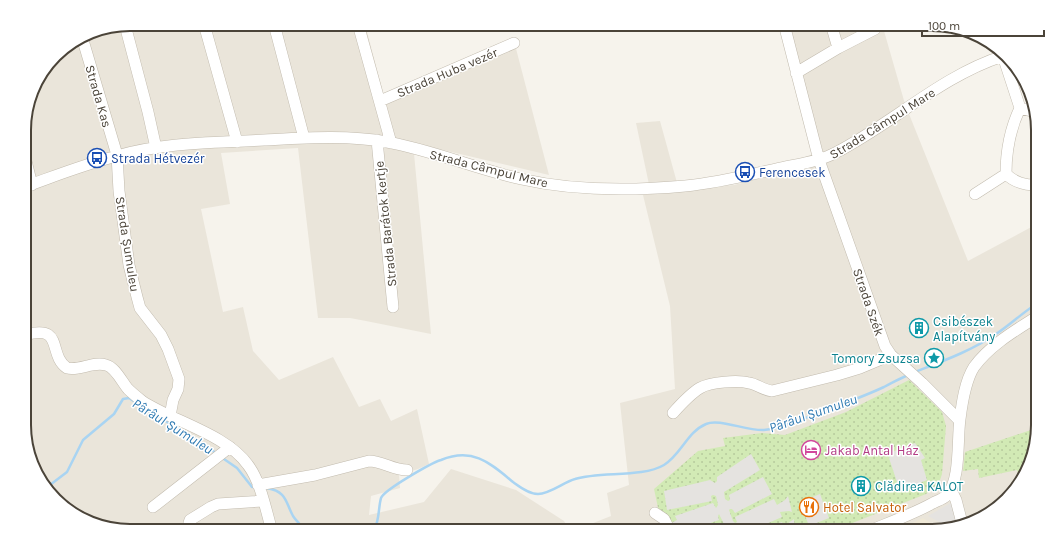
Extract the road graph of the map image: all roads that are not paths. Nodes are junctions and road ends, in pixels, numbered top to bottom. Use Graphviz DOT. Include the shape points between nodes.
graph roads {
  1 [pos="127,31"];
  2 [pos="206,31"];
  3 [pos="276,31"];
  4 [pos="360,31"];
  5 [pos="786,31"];
  6 [pos="833,31"];
  7 [pos="870,31"];
  8 [pos="84,43"];
  9 [pos="514,43"];
  10 [pos="838,48"];
  11 [pos="999,57"];
  12 [pos="1005,63"];
  13 [pos="796,73"];
  14 [pos="380,101"];
  15 [pos="1020,108"];
  16 [pos="1029,110"];
  17 [pos="304,138"];
  18 [pos="377,140"];
  19 [pos="237,142"];
  20 [pos="391,143"];
  21 [pos="156,148"];
  22 [pos="117,156"];
  23 [pos="819,160"];
  24 [pos="1006,174"];
  25 [pos="31,185"];
  26 [pos="1031,185"];
  27 [pos="975,194"];
  28 [pos="394,307"];
  29 [pos="1031,321"];
  30 [pos="31,333"];
  31 [pos="891,355"];
  32 [pos="673,413"];
  33 [pos="170,416"];
  34 [pos="960,420"];
  35 [pos="223,452"];
  36 [pos="407,470"];
  37 [pos="258,485"];
  38 [pos="951,490"];
  39 [pos="263,501"];
  40 [pos="153,507"];
  41 [pos="655,513"];
  42 [pos="961,520"];
  43 [pos="189,524"];
  44 [pos="270,524"];
  45 [pos="666,524"];
  46 [pos="886,524"];
  1 -- 21 [label="street"];
  2 -- 19 [label="street"];
  3 -- 17 [label="street"];
  4 -- 14 [label="street, Strada Huba vezér"];
  5 -- 13 [label="street, Strada Szék"];
  6 -- 10 [label="street"];
  7 -- 10 [label="street"];
  8 -- 22 [label="street, Strada Kas"];
  9 -- 14 [label="street, Strada Huba vezér"];
  10 -- 13 [label="street"];
  11 -- 23 [label="street, Strada Câmpul Mare" via="974,67 871,132"];
  12 -- 15 [label="street"];
  13 -- 23 [label="street, Strada Szék"];
  14 -- 20 [label="street, Strada Huba vezér"];
  15 -- 16 [label="street"];
  15 -- 24 [label="street" via="1010,136"];
  17 -- 18 [label="street, Strada Câmpul Mare"];
  17 -- 19 [label="street, Strada Câmpul Mare"];
  18 -- 20 [label="street, Strada Câmpul Mare"];
  18 -- 28 [label="street, Strada Barátok kertje"];
  19 -- 21 [label="street, Strada Câmpul Mare"];
  20 -- 23 [label="street, Strada Câmpul Mare" via="520,179 588,188 685,186 722,181"];
  21 -- 22 [label="street, Strada Câmpul Mare"];
  22 -- 25 [label="street, Strada Câmpul Mare"];
  22 -- 33 [label="street, Strada Șumuleu" via="119,191 132,281 140,308 161,335 179,379"];
  23 -- 31 [label="street, Strada Szék" via="878,329"];
  24 -- 26 [label="street" via="1024,185"];
  24 -- 27 [label="street"];
  29 -- 34 [label="street" via="1002,340 974,368 967,383"];
  30 -- 33 [label="street" via="45,333 50,337 59,360 67,368 107,365 141,400"];
  31 -- 32 [label="street" via="837,375 772,391 746,382 707,385 700,388"];
  31 -- 34 [label="street, Strada Szék"];
  33 -- 35 [label="street" via="219,440"];
  34 -- 38 [label="street" via="956,471"];
  35 -- 37 [label="street" via="242,458"];
  35 -- 40 [label="street"];
  36 -- 37 [label="street" via="369,461 315,475"];
  37 -- 39 [label="street"];
  38 -- 42 [label="street"];
  38 -- 46 [label="street" via="946,496 922,509"];
  39 -- 43 [label="street" via="218,504 190,520"];
  39 -- 44 [label="street"];
  41 -- 45 [label="street"];
}
